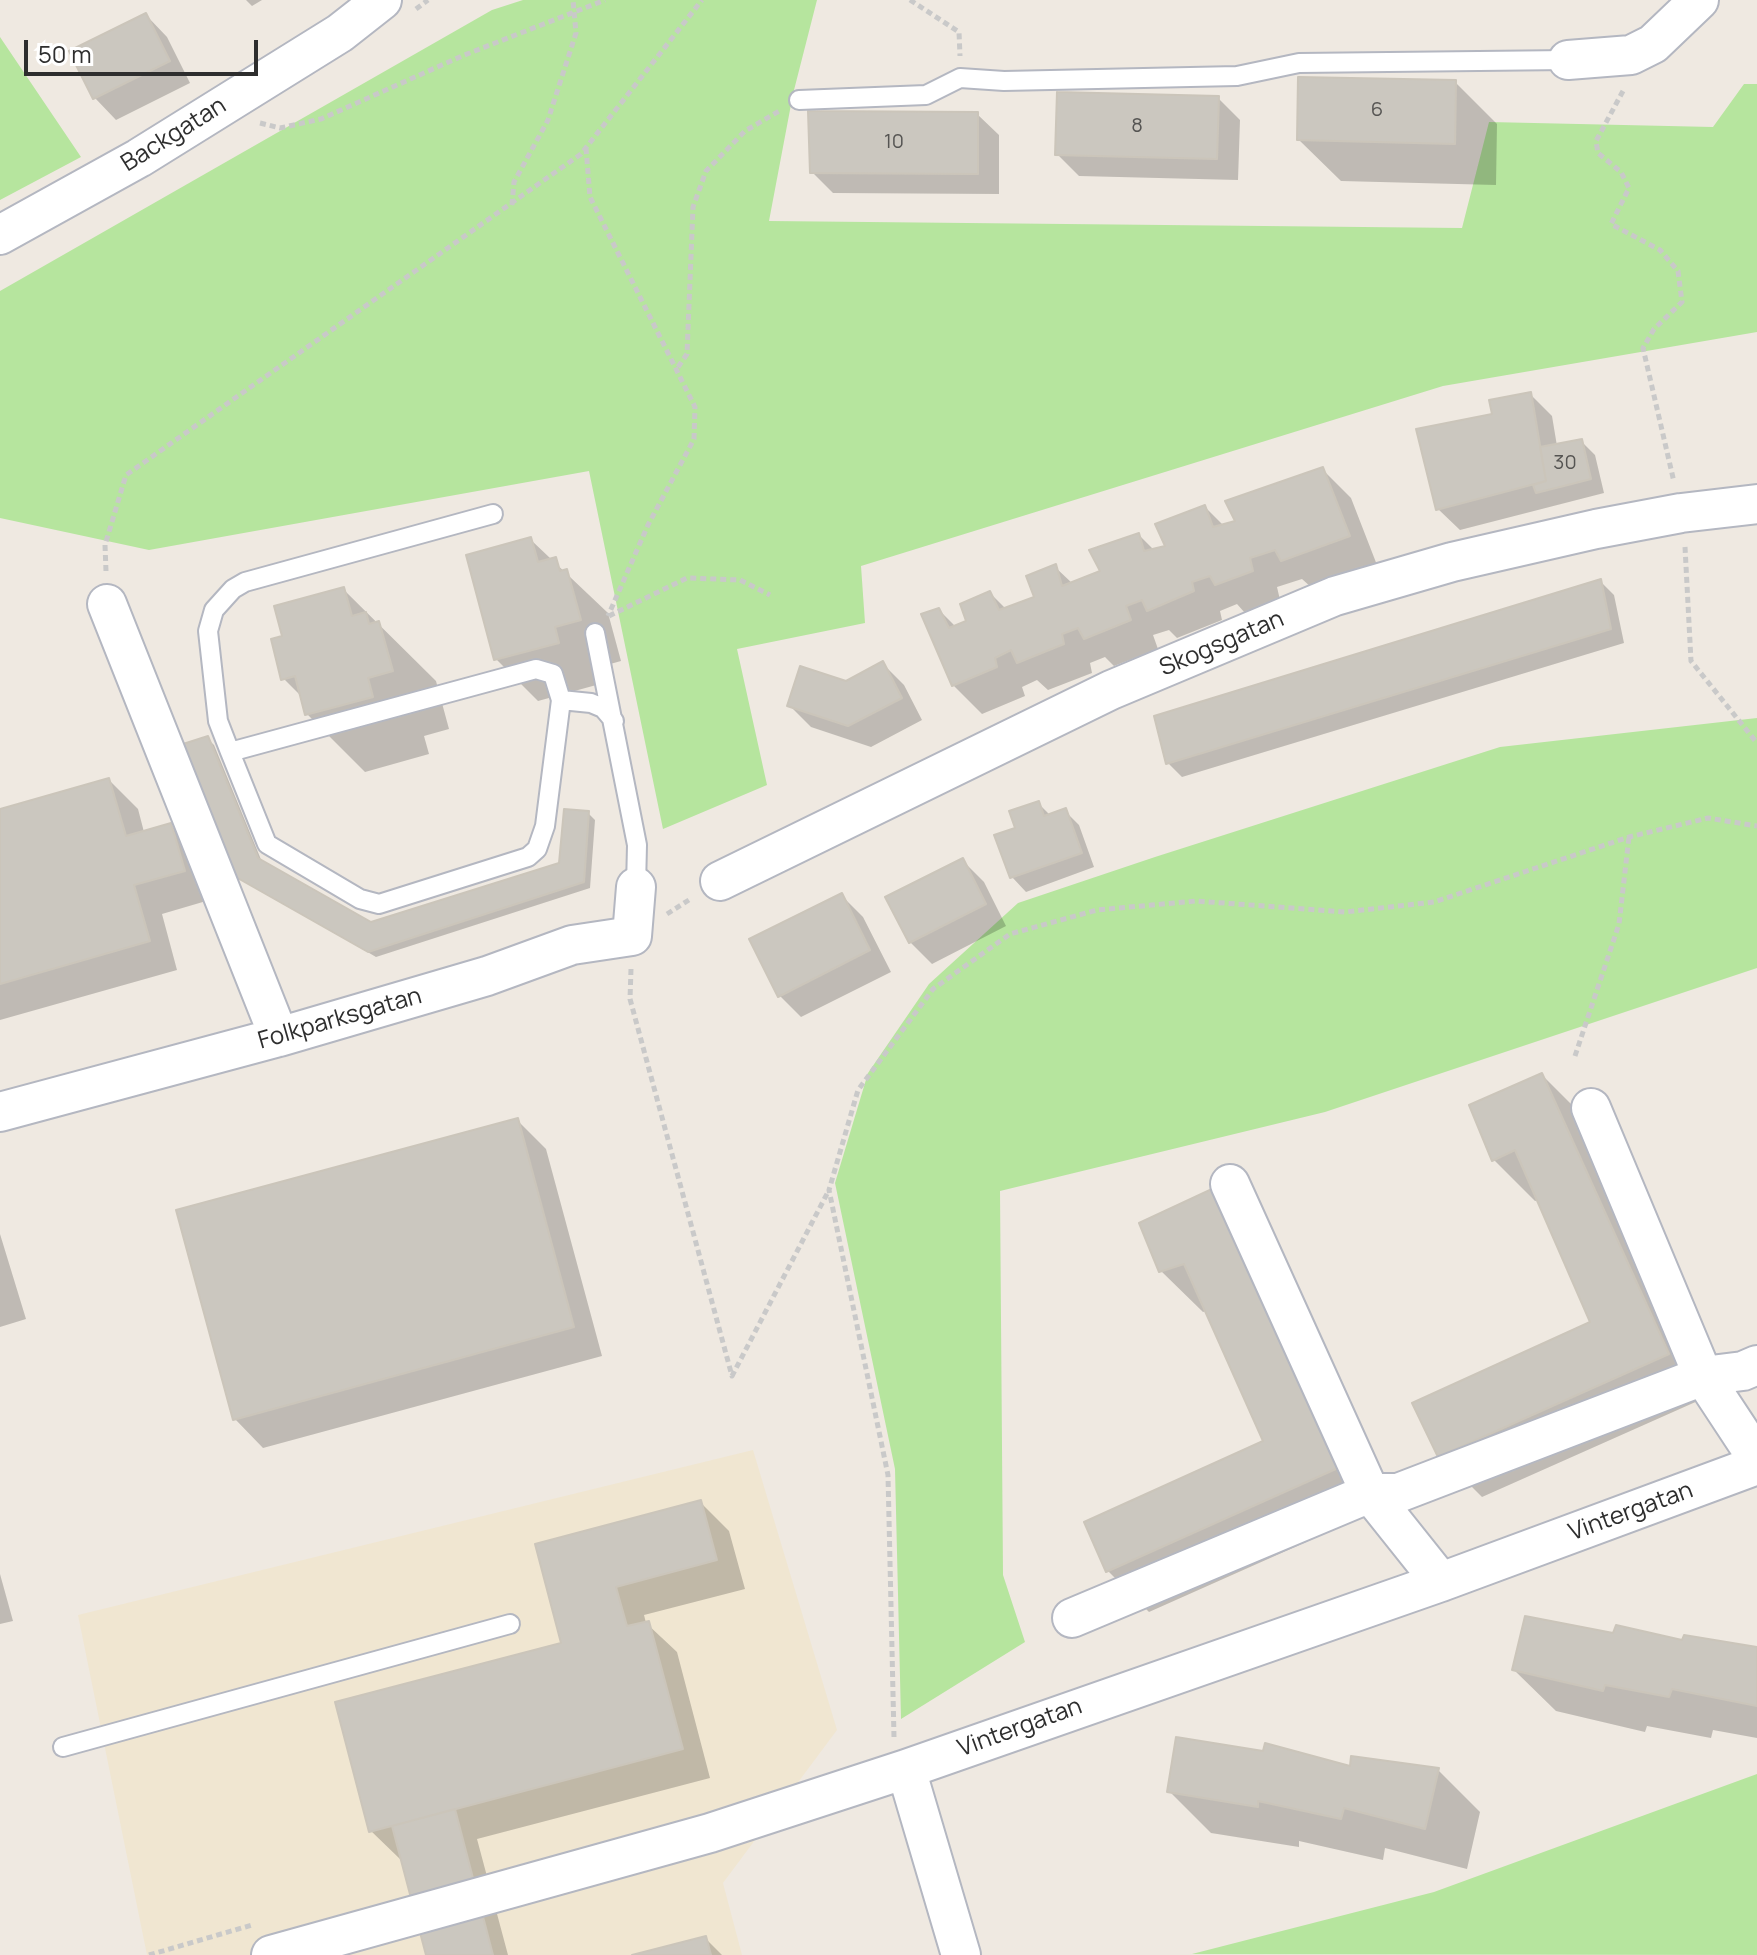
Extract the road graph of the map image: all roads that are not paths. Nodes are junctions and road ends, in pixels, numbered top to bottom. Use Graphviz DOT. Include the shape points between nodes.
graph roads {
  1 [pos="382,0"];
  2 [pos="1699,0"];
  3 [pos="1568,60"];
  4 [pos="799,100"];
  5 [pos="0,235"];
  6 [pos="1757,504"];
  7 [pos="493,514"];
  8 [pos="107,604"];
  9 [pos="595,633"];
  10 [pos="561,700"];
  11 [pos="614,721"];
  12 [pos="230,752"];
  13 [pos="720,881"];
  14 [pos="636,887"];
  15 [pos="279,1037"];
  16 [pos="1591,1108"];
  17 [pos="0,1112"];
  18 [pos="1230,1184"];
  19 [pos="1757,1365"];
  20 [pos="1703,1376"];
  21 [pos="1757,1458"];
  22 [pos="1757,1465"];
  23 [pos="1370,1493"];
  24 [pos="1441,1582"];
  25 [pos="1072,1618"];
  26 [pos="510,1624"];
  27 [pos="63,1747"];
  28 [pos="900,1758"];
  29 [pos="271,1955"];
  30 [pos="961,1955"];
  1 -- 5 [label="street, Backgatan" via="340,33 139,158"];
  2 -- 3 [label="street" via="1653,44 1631,55"];
  3 -- 4 [label="lane" via="1299,63 1237,76 960,78 926,95"];
  6 -- 13 [label="street, Skogsgatan" via="1681,513 1452,562 1335,596 1111,690"];
  7 -- 12 [label="lane" via="233,589 214,610 208,631 218,721"];
  8 -- 15 [label="street"];
  9 -- 11 [label="lane"];
  10 -- 11 [label="lane" via="591,703"];
  10 -- 12 [label="lane" via="553,674 536,669"];
  10 -- 12 [label="lane" via="545,826 537,849 528,857 379,904 360,899 267,844"];
  11 -- 14 [label="lane" via="637,845"];
  14 -- 15 [label="street, Folkparksgatan" via="632,936 572,945 487,976"];
  15 -- 17 [label="street, Folkparksgatan"];
  16 -- 20 [label="street"];
  18 -- 23 [label="street"];
  19 -- 20 [label="street"];
  20 -- 21 [label="street"];
  20 -- 23 [label="street" via="1398,1493"];
  22 -- 24 [label="street, Vintergatan"];
  23 -- 24 [label="street"];
  23 -- 25 [label="street"];
  24 -- 28 [label="street, Vintergatan"];
  26 -- 27 [label="lane"];
  28 -- 29 [label="street, Vintergatan" via="710,1833"];
  28 -- 30 [label="street"];
}
